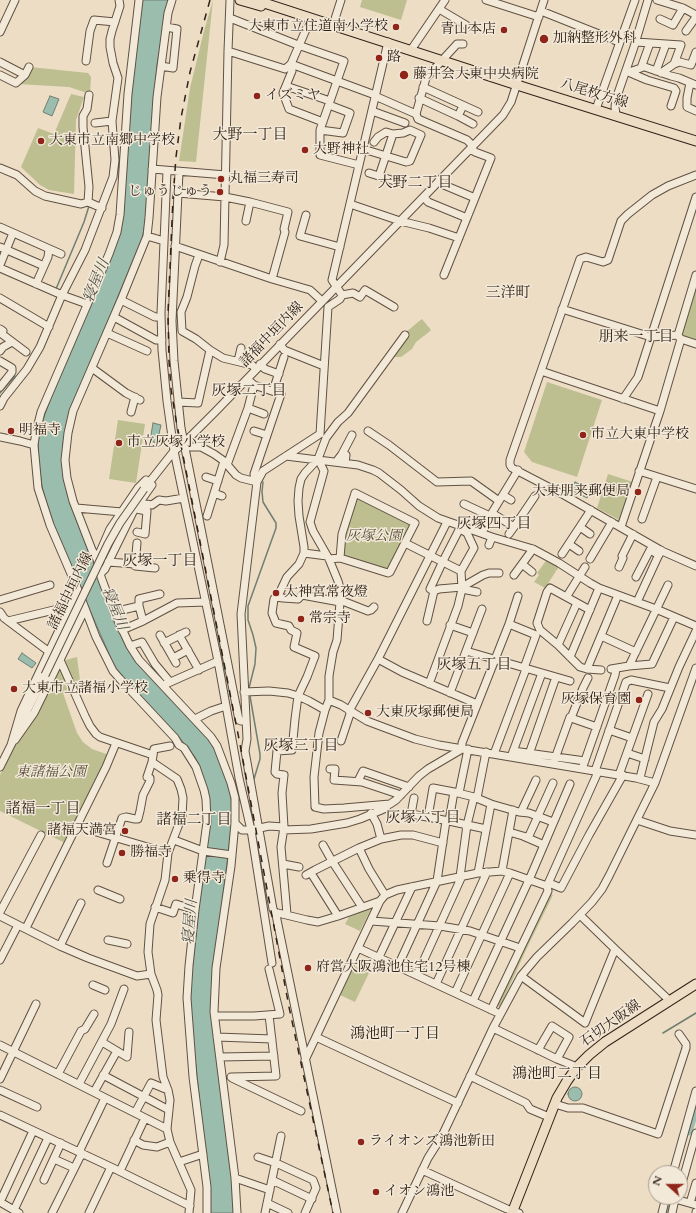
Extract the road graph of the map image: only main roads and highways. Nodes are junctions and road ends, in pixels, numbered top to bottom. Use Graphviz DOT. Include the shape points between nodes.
graph roads {
  1 [pos="240,0"];
  2 [pos="255,0"];
  3 [pos="272,0"];
  4 [pos="292,12"];
  5 [pos="333,25"];
  6 [pos="696,141"];
  7 [pos="696,984"];
  8 [pos="514,1212"];
  1 -- 4 [label="main road" via="273,10"];
  2 -- 4 [label="main road, 八尾枚方線"];
  3 -- 5 [label="main road" via="313,13"];
  4 -- 5 [label="main road, 八尾枚方線"];
  5 -- 6 [label="main road, 八尾枚方線"];
  7 -- 8 [label="main road, 石切大阪線" via="605,1042 577,1067 549,1117"];
}
